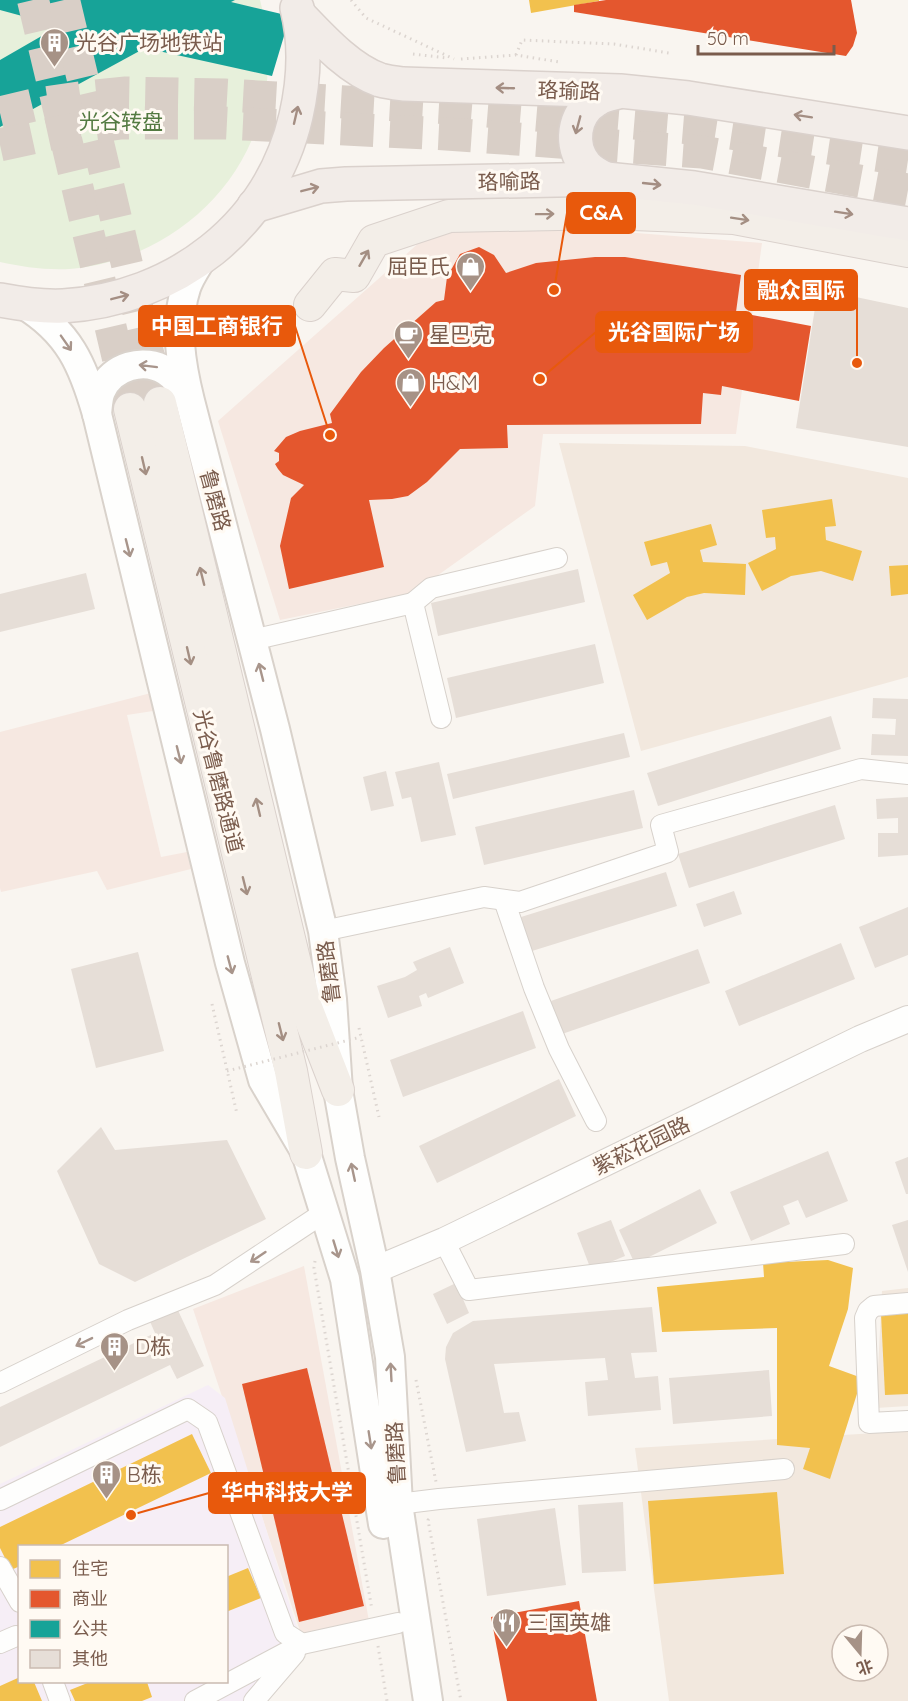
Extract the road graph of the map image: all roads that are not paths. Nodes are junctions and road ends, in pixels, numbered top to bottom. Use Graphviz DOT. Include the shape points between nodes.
graph roads {
  1 [pos="297,8"];
  2 [pos="620,92"];
  3 [pos="908,133"];
  4 [pos="606,179"];
  5 [pos="255,206"];
  6 [pos="908,224"];
  7 [pos="908,251"];
  8 [pos="202,258"];
  9 [pos="12,302"];
  10 [pos="310,305"];
  11 [pos="190,401"];
  12 [pos="97,414"];
  13 [pos="556,558"];
  14 [pos="414,603"];
  15 [pos="252,639"];
  16 [pos="441,718"];
  17 [pos="908,774"];
  18 [pos="504,900"];
  19 [pos="323,931"];
  20 [pos="908,1019"];
  21 [pos="338,1090"];
  22 [pos="596,1121"];
  23 [pos="306,1153"];
  24 [pos="325,1212"];
  25 [pos="444,1241"];
  26 [pos="844,1244"];
  27 [pos="375,1270"];
  28 [pos="908,1303"];
  29 [pos="0,1383"];
  30 [pos="908,1421"];
  31 [pos="784,1469"];
  32 [pos="0,1500"];
  33 [pos="398,1504"];
  34 [pos="0,1567"];
  35 [pos="18,1598"];
  36 [pos="386,1625"];
  37 [pos="302,1644"];
  38 [pos="53,1683"];
  39 [pos="60,1701"];
  40 [pos="195,1701"];
  41 [pos="254,1701"];
  42 [pos="410,1701"];
  43 [pos="428,1701"];
  2 -- 1 [label="highway, 珞瑜路, one-way" via="380,80 345,59"];
  5 -- 1 [label="highway, one-way" via="276,172 291,135 300,95 303,55"];
  3 -- 2 [label="highway, 珞瑜路, one-way" via="688,98"];
  2 -- 4 [label="highway, one-way" via="596,100 576,126 581,159 587,168"];
  5 -- 4 [label="highway, 珞喻路, one-way" via="321,186 346,184"];
  4 -- 6 [label="highway, 珞喻路, one-way" via="694,189"];
  5 -- 8 [label="highway"];
  10 -- 7 [label="main road, one-way" via="335,274 354,276 374,241 449,216 608,213 734,218"];
  9 -- 8 [label="highway, one-way" via="61,306 117,298 170,278"];
  8 -- 11 [label="main road, 鲁磨路" via="186,286 180,314 182,361"];
  9 -- 12 [label="main road, 鲁磨路, one-way" via="40,314 58,331 89,386"];
  11 -- 12 [label="main road, one-way" via="168,372 136,364 107,381"];
  11 -- 15 [label="main road, 鲁磨路"];
  12 -- 23 [label="main road, 鲁磨路, one-way" via="230,963 263,1080"];
  13 -- 14 [label="street" via="431,588"];
  14 -- 15 [label="street"];
  14 -- 16 [label="street"];
  19 -- 15 [label="main road, 鲁磨路, one-way"];
  17 -- 18 [label="street" via="861,769 661,825 668,852 520,902"];
  18 -- 19 [label="street" via="484,897"];
  18 -- 22 [label="street" via="534,988"];
  19 -- 21 [label="main road, 鲁磨路"];
  20 -- 25 [label="street, 紫菘花园路"];
  21 -- 23 [label="main road, 光谷鲁磨路通道, one-way" via="305,1005 145,406"];
  27 -- 21 [label="main road, 鲁磨路, one-way"];
  23 -- 24 [label="main road, 鲁磨路"];
  24 -- 29 [label="street, one-way" via="215,1285 128,1320"];
  24 -- 36 [label="main road, 鲁磨路, one-way" via="345,1279"];
  25 -- 26 [label="street" via="469,1290"];
  25 -- 27 [label="street, 紫菘花园路"];
  33 -- 27 [label="main road, 鲁磨路, one-way" via="390,1357"];
  28 -- 30 [label="street" via="874,1306 865,1318 869,1423"];
  31 -- 33 [label="street"];
  32 -- 37 [label="street" via="188,1409 207,1422 285,1633"];
  33 -- 43 [label="main road, 鲁磨路"];
  34 -- 35 [label="street"];
  36 -- 37 [label="street"];
  36 -- 42 [label="main road, 鲁磨路"];
  37 -- 40 [label="street"];
  37 -- 41 [label="street"];
  38 -- 39 [label="street"];
}
